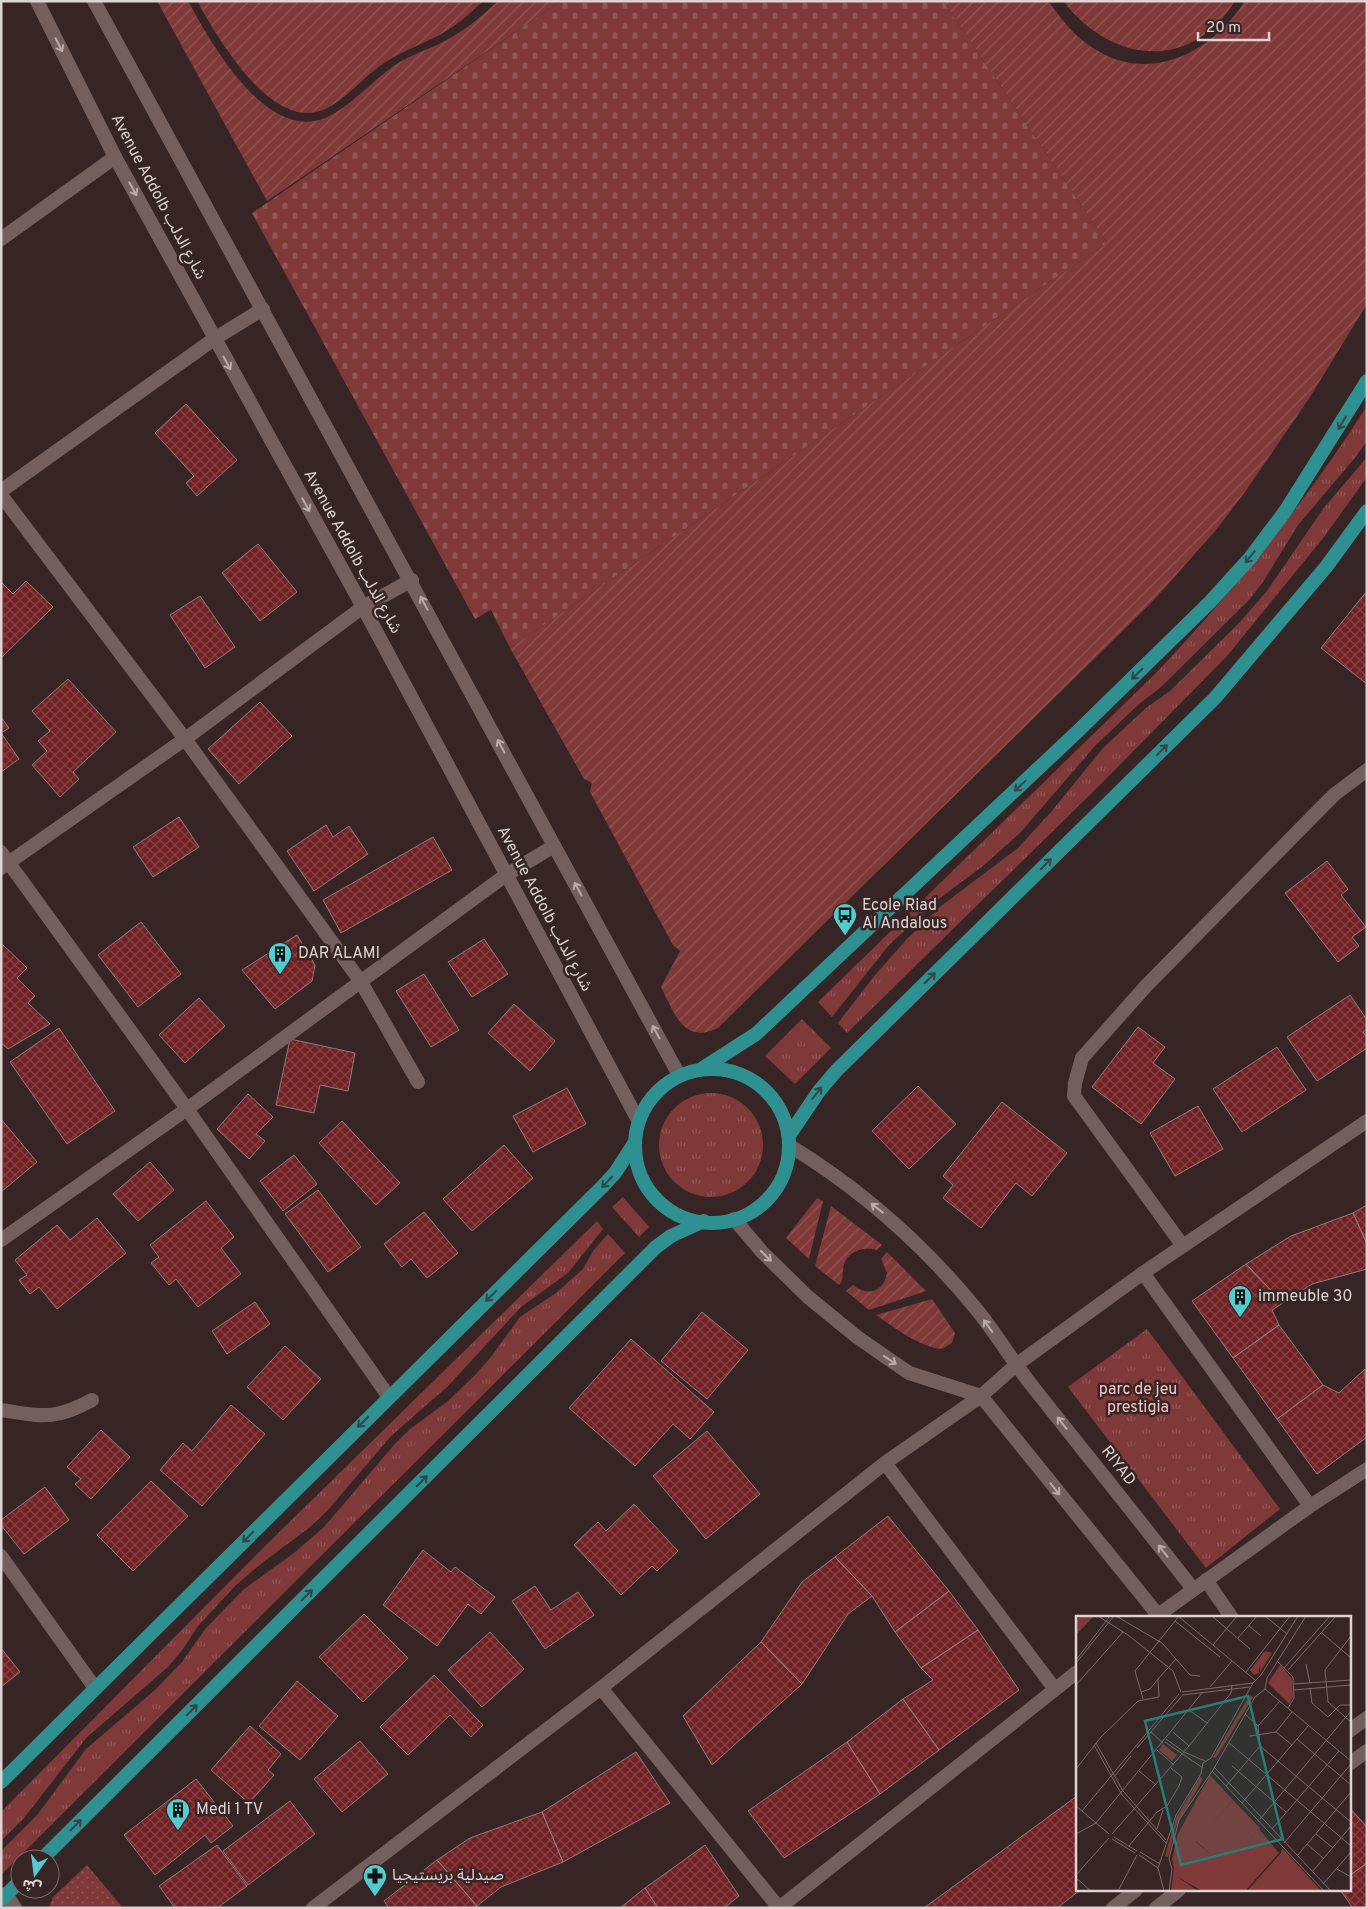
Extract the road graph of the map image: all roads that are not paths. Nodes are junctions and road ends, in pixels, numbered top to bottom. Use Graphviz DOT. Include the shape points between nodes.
graph roads {
  1 [pos="37,1"];
  2 [pos="94,1"];
  3 [pos="115,157"];
  4 [pos="1,238"];
  5 [pos="263,308"];
  6 [pos="214,340"];
  7 [pos="1367,381"];
  8 [pos="1,491"];
  9 [pos="1,495"];
  10 [pos="1367,511"];
  11 [pos="412,580"];
  12 [pos="363,607"];
  13 [pos="185,739"];
  14 [pos="1367,770"];
  15 [pos="554,846"];
  16 [pos="4,861"];
  17 [pos="506,875"];
  18 [pos="361,982"];
  19 [pos="703,1068"];
  20 [pos="679,1075"];
  21 [pos="418,1082"];
  22 [pos="187,1109"];
  23 [pos="638,1120"];
  24 [pos="1367,1122"];
  25 [pos="790,1140"];
  26 [pos="634,1142"];
  27 [pos="734,1219"];
  28 [pos="704,1221"];
  29 [pos="1,1240"];
  30 [pos="1184,1246"];
  31 [pos="1143,1273"];
  32 [pos="1016,1365"];
  33 [pos="981,1396"];
  34 [pos="389,1397"];
  35 [pos="92,1400"];
  36 [pos="1,1410"];
  37 [pos="886,1463"];
  38 [pos="1367,1469"];
  39 [pos="1310,1506"];
  40 [pos="1,1556"];
  41 [pos="1206,1580"];
  42 [pos="1193,1589"];
  43 [pos="1155,1616"];
  44 [pos="1157,1616"];
  45 [pos="1231,1616"];
  46 [pos="1076,1673"];
  47 [pos="95,1688"];
  48 [pos="601,1688"];
  49 [pos="1054,1688"];
  50 [pos="1367,1718"];
  51 [pos="1350,1730"];
  52 [pos="1367,1751"];
  53 [pos="1350,1763"];
  54 [pos="1,1782"];
  55 [pos="52,1849"];
  56 [pos="1133,1892"];
  57 [pos="1176,1892"];
  58 [pos="4,1897"];
  59 [pos="15,1908"];
  60 [pos="313,1908"];
  61 [pos="779,1908"];
  62 [pos="1113,1908"];
  63 [pos="1156,1908"];
  1 -- 3 [label="street, Avenue Addolb شارع الدلب, one-way"];
  2 -- 5 [label="street"];
  3 -- 4 [label="street"];
  3 -- 6 [label="street, Avenue Addolb شارع الدلب, one-way"];
  5 -- 6 [label="street"];
  5 -- 11 [label="street"];
  6 -- 8 [label="street"];
  6 -- 12 [label="street, Avenue Addolb شارع الدلب, one-way"];
  7 -- 19 [label="main road, one-way" via="1286,510 1250,558 1210,602 756,1034"];
  9 -- 13 [label="street"];
  25 -- 10 [label="main road, one-way" via="813,1098 836,1071 1215,698 1326,567"];
  11 -- 12 [label="street"];
  15 -- 11 [label="street, one-way"];
  12 -- 13 [label="street"];
  12 -- 17 [label="street, Avenue Addolb شارع الدلب"];
  13 -- 16 [label="street"];
  13 -- 18 [label="street"];
  14 -- 30 [label="street" via="1314,815 1146,986 1082,1058 1074,1096"];
  15 -- 17 [label="street"];
  20 -- 15 [label="street, one-way"];
  16 -- 22 [label="street"];
  17 -- 18 [label="street"];
  17 -- 23 [label="street, Avenue Addolb شارع الدلب"];
  18 -- 21 [label="street"];
  18 -- 22 [label="street"];
  19 -- 20 [label="main road"];
  19 -- 25 [label="main road" via="742,1074 759,1084 784,1115"];
  20 -- 23 [label="main road" via="648,1101"];
  22 -- 29 [label="street"];
  22 -- 34 [label="street"];
  23 -- 26 [label="main road"];
  24 -- 30 [label="street"];
  25 -- 27 [label="main road" via="788,1166 780,1184 763,1203"];
  32 -- 25 [label="street, one-way" via="978,1311 934,1260 886,1214"];
  26 -- 28 [label="main road" via="635,1162 652,1197 667,1210 685,1218"];
  26 -- 34 [label="main road, one-way" via="603,1186"];
  27 -- 28 [label="main road"];
  27 -- 33 [label="street, one-way" via="808,1297 857,1337 909,1373"];
  55 -- 28 [label="main road, one-way" via="656,1247 671,1236"];
  30 -- 31 [label="street"];
  31 -- 32 [label="street"];
  31 -- 39 [label="street"];
  32 -- 33 [label="street"];
  42 -- 32 [label="street, RIYAD, one-way"];
  33 -- 37 [label="street"];
  33 -- 43 [label="street, one-way"];
  34 -- 47 [label="main road, one-way"];
  35 -- 36 [label="street" via="72,1411 46,1417"];
  37 -- 48 [label="street"];
  37 -- 49 [label="street"];
  38 -- 39 [label="street"];
  39 -- 41 [label="street"];
  40 -- 47 [label="street"];
  41 -- 42 [label="street"];
  41 -- 45 [label="street"];
  42 -- 44 [label="street"];
  46 -- 49 [label="street"];
  47 -- 54 [label="main road"];
  48 -- 60 [label="street"];
  48 -- 61 [label="street"];
  49 -- 61 [label="street"];
  50 -- 51 [label="street"];
  52 -- 53 [label="street"];
  56 -- 62 [label="street"];
  57 -- 63 [label="street"];
  58 -- 59 [label="street"];
}
